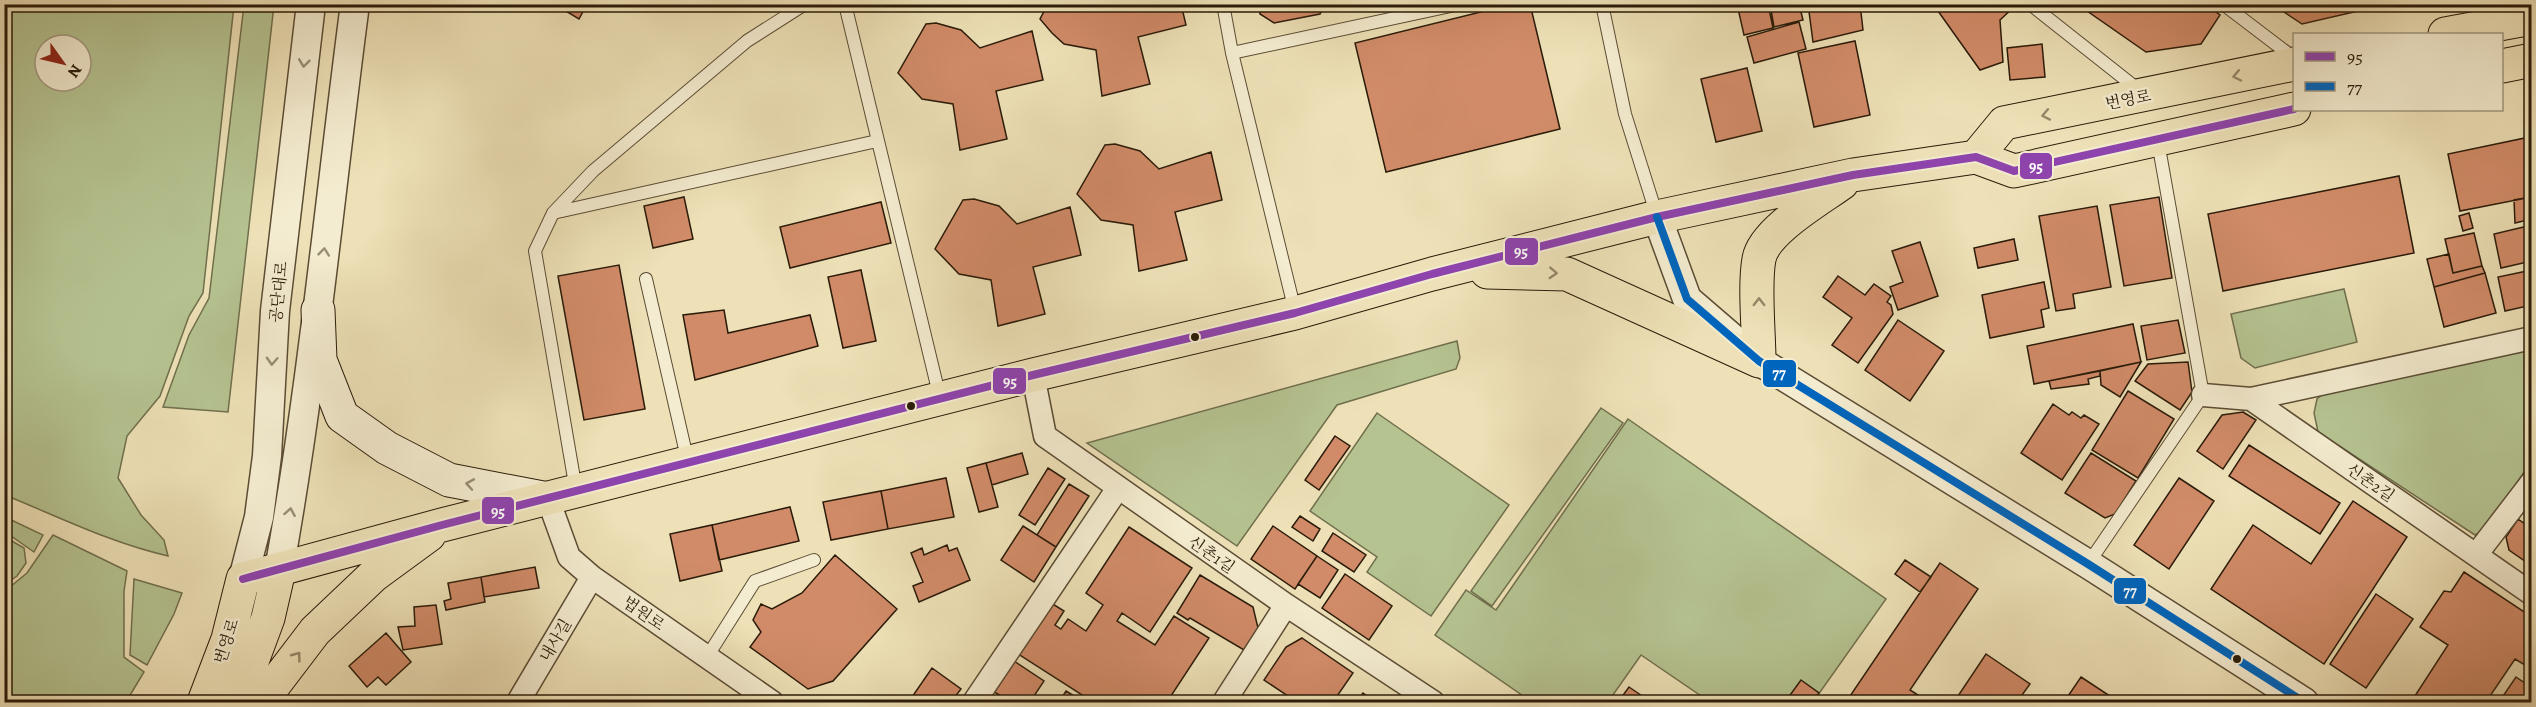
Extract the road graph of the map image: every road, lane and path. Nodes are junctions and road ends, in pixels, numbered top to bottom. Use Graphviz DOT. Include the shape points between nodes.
graph roads {
  1 [pos="311,4"];
  2 [pos="355,4"];
  3 [pos="805,4"];
  4 [pos="845,4"];
  5 [pos="1223,4"];
  6 [pos="1460,4"];
  7 [pos="1602,4"];
  8 [pos="2030,4"];
  9 [pos="2223,4"];
  10 [pos="2532,18"];
  11 [pos="2450,33"];
  12 [pos="1232,53"];
  13 [pos="2293,57"];
  14 [pos="2532,60"];
  15 [pos="2293,64"];
  16 [pos="2503,66"];
  17 [pos="2147,96"];
  18 [pos="2293,109"];
  19 [pos="2157,140"];
  20 [pos="877,141"];
  21 [pos="1976,157"];
  22 [pos="1853,175"];
  23 [pos="553,213"];
  24 [pos="1657,217"];
  25 [pos="1432,274"];
  26 [pos="646,279"];
  27 [pos="318,310"];
  28 [pos="1295,313"];
  29 [pos="2532,338"];
  30 [pos="1759,361"];
  31 [pos="1033,375"];
  32 [pos="2203,394"];
  33 [pos="940,399"];
  34 [pos="2251,399"];
  35 [pos="688,463"];
  36 [pos="2532,482"];
  37 [pos="1118,488"];
  38 [pos="562,495"];
  39 [pos="442,525"];
  40 [pos="2476,555"];
  41 [pos="814,561"];
  42 [pos="2088,564"];
  43 [pos="279,570"];
  44 [pos="592,577"];
  45 [pos="243,579"];
  46 [pos="2532,594"];
  47 [pos="1286,605"];
  48 [pos="707,657"];
  49 [pos="204,702"];
  50 [pos="237,702"];
  51 [pos="261,702"];
  52 [pos="518,702"];
  53 [pos="772,702"];
  54 [pos="974,702"];
  55 [pos="1224,702"];
  56 [pos="1433,702"];
  57 [pos="2304,702"];
  1 -- 45 [label="street, 공단대로, one-way" via="275,311 267,456 259,517"];
  27 -- 2 [label="street, one-way"];
  3 -- 23 [label="lane" via="747,41 593,171"];
  4 -- 20 [label="lane"];
  5 -- 12 [label="lane"];
  6 -- 12 [label="lane"];
  7 -- 24 [label="lane" via="1625,114"];
  8 -- 17 [label="lane"];
  9 -- 13 [label="lane"];
  10 -- 11 [label="main road"];
  12 -- 28 [label="lane"];
  14 -- 16 [label="main road"];
  15 -- 17 [label="main road, 번영로, one-way"];
  17 -- 21 [label="main road, 번영로, one-way" via="2004,123"];
  18 -- 19 [label="main road"];
  19 -- 21 [label="main road" via="2014,171"];
  19 -- 32 [label="lane"];
  20 -- 23 [label="lane"];
  20 -- 33 [label="lane"];
  21 -- 22 [label="main road"];
  22 -- 24 [label="main road"];
  30 -- 22 [label="main road, one-way" via="1759,258 1769,240 1795,216"];
  23 -- 38 [label="lane" via="535,251"];
  24 -- 25 [label="main road"];
  24 -- 30 [label="street" via="1687,299"];
  25 -- 28 [label="main road"];
  25 -- 30 [label="main road, one-way" via="1567,274"];
  26 -- 35 [label="lane"];
  38 -- 27 [label="main road, one-way" via="449,480 387,448 342,416 320,360"];
  43 -- 27 [label="street, one-way" via="301,445"];
  28 -- 31 [label="main road"];
  29 -- 34 [label="street"];
  30 -- 42 [label="street"];
  31 -- 33 [label="main road"];
  31 -- 37 [label="street, 신촌1길" via="1045,436"];
  32 -- 34 [label="street, 신촌2길"];
  32 -- 42 [label="lane"];
  33 -- 35 [label="main road"];
  34 -- 40 [label="street, 신촌2길"];
  35 -- 38 [label="main road"];
  36 -- 40 [label="street"];
  37 -- 47 [label="street, 신촌1길"];
  37 -- 54 [label="street"];
  38 -- 39 [label="main road"];
  38 -- 44 [label="street, 법원로" via="570,557"];
  39 -- 43 [label="main road"];
  51 -- 39 [label="main road, one-way" via="315,631 373,576"];
  40 -- 46 [label="street, 신촌2길"];
  41 -- 48 [label="lane" via="755,581"];
  42 -- 57 [label="street"];
  43 -- 45 [label="main road"];
  43 -- 50 [label="main road" via="268,618"];
  44 -- 48 [label="street, 법원로"];
  44 -- 52 [label="street, 내사길"];
  45 -- 49 [label="main road, 번영로" via="228,639"];
  47 -- 55 [label="street"];
  47 -- 56 [label="street, 신촌1길"];
  48 -- 53 [label="street, 법원로"];
}
